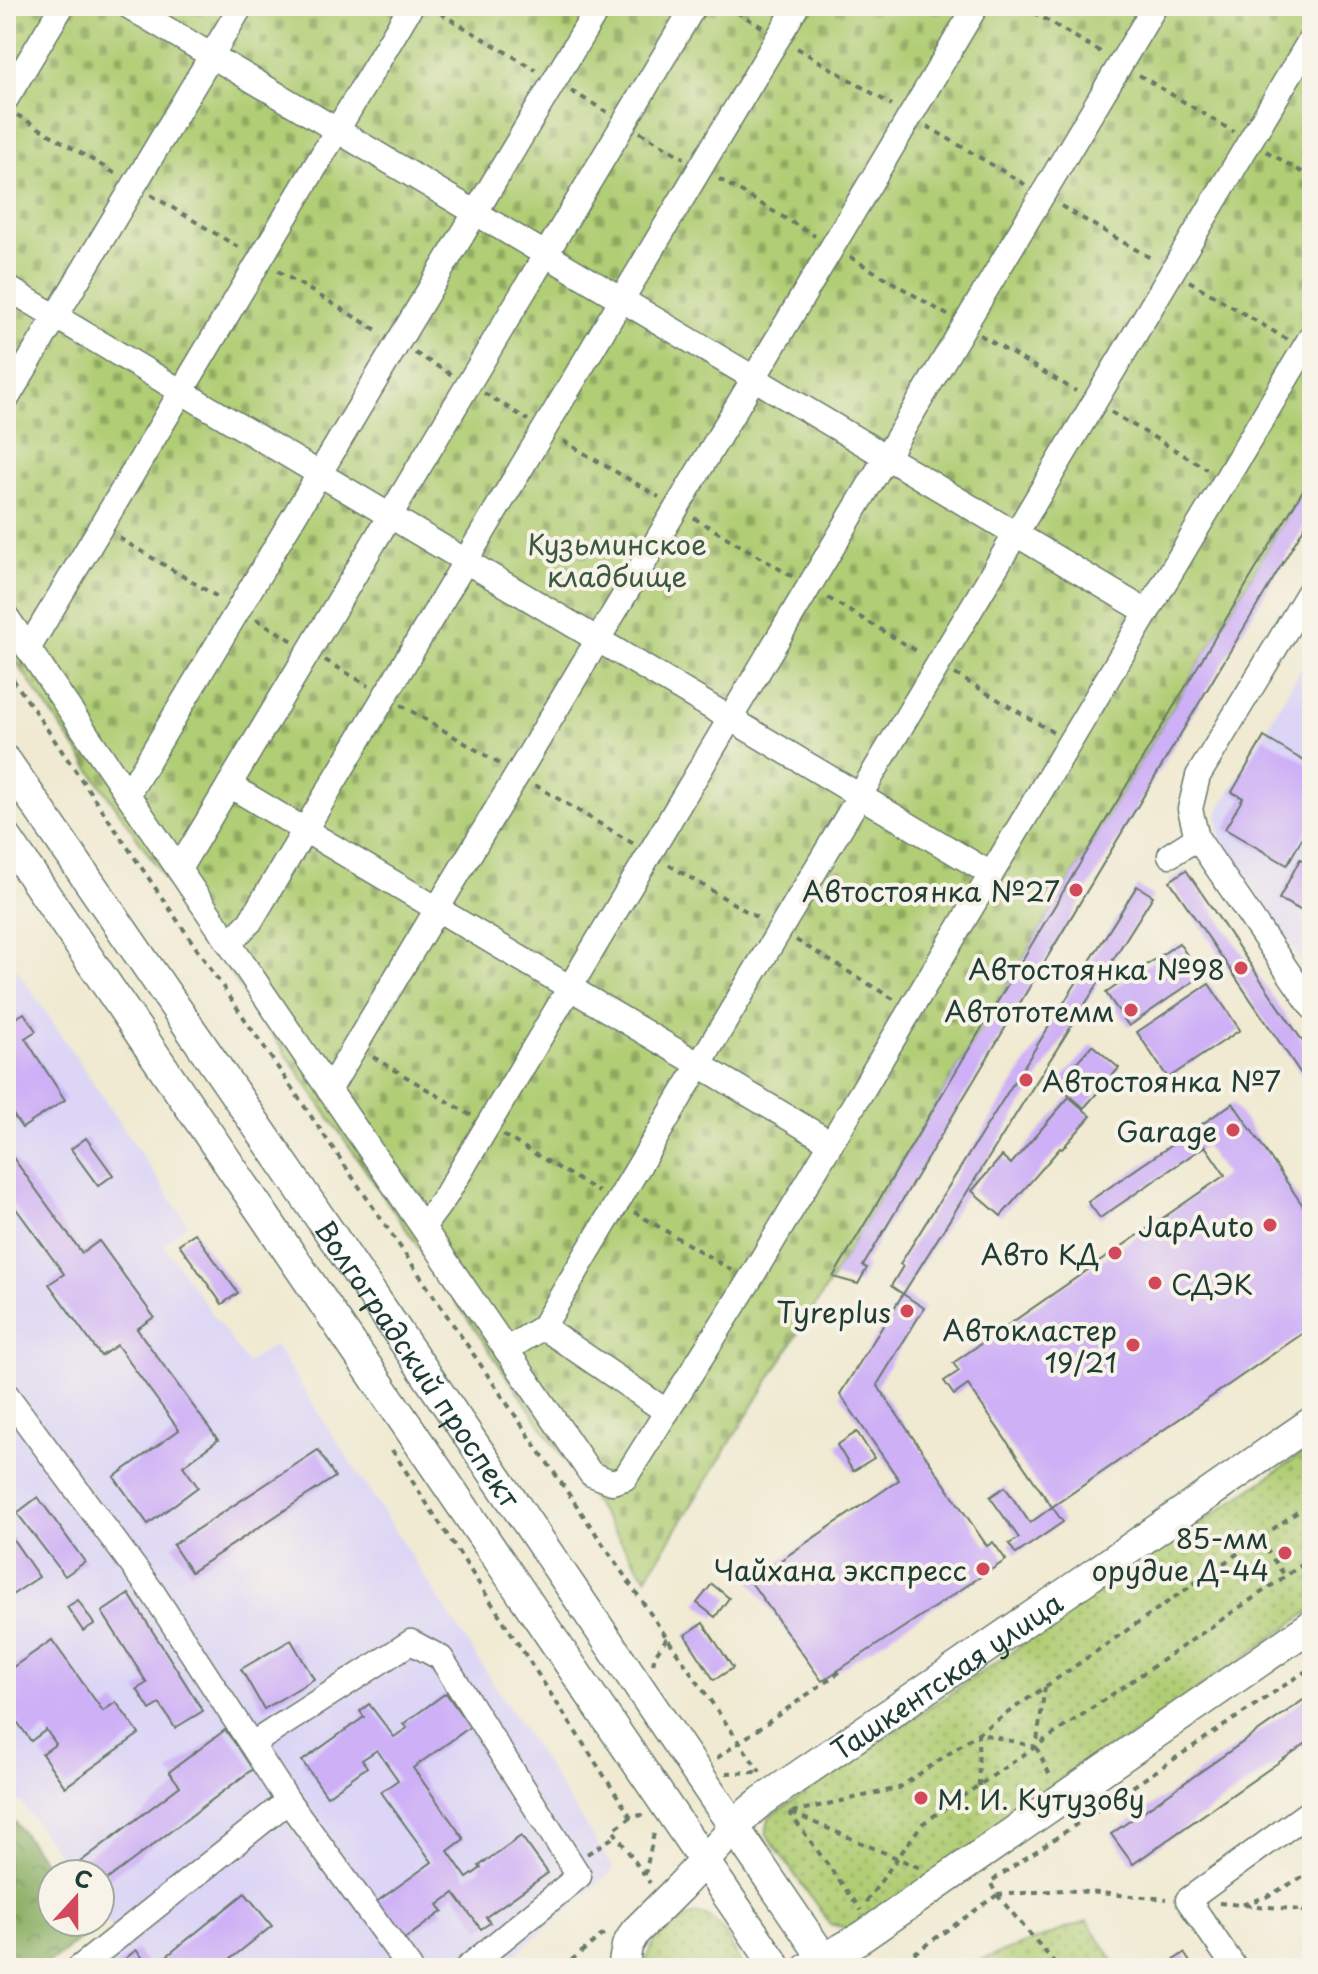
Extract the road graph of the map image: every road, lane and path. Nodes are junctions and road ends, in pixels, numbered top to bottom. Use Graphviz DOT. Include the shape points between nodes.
graph roads {
  1 [pos="62,6"];
  2 [pos="128,6"];
  3 [pos="241,6"];
  4 [pos="411,6"];
  5 [pos="599,6"];
  6 [pos="694,6"];
  7 [pos="726,6"];
  8 [pos="797,6"];
  9 [pos="976,6"];
  10 [pos="1023,6"];
  11 [pos="1155,6"];
  12 [pos="778,37"];
  13 [pos="1312,37"];
  14 [pos="211,55"];
  15 [pos="1120,64"];
  16 [pos="6,99"];
  17 [pos="911,116"];
  18 [pos="337,130"];
  19 [pos="1250,141"];
  20 [pos="1312,178"];
  21 [pos="1042,194"];
  22 [pos="476,213"];
  23 [pos="546,255"];
  24 [pos="1172,271"];
  25 [pos="6,287"];
  26 [pos="621,300"];
  27 [pos="56,317"];
  28 [pos="1308,342"];
  29 [pos="754,379"];
  30 [pos="181,391"];
  31 [pos="6,400"];
  32 [pos="886,457"];
  33 [pos="320,474"];
  34 [pos="390,516"];
  35 [pos="1016,534"];
  36 [pos="466,561"];
  37 [pos="1312,587"];
  38 [pos="1147,612"];
  39 [pos="6,616"];
  40 [pos="599,640"];
  41 [pos="28,649"];
  42 [pos="6,669"];
  43 [pos="730,718"];
  44 [pos="6,761"];
  45 [pos="229,785"];
  46 [pos="128,794"];
  47 [pos="860,796"];
  48 [pos="305,830"];
  49 [pos="6,837"];
  50 [pos="1197,838"];
  51 [pos="1170,855"];
  52 [pos="179,869"];
  53 [pos="991,874"];
  54 [pos="438,909"];
  55 [pos="229,943"];
  56 [pos="570,987"];
  57 [pos="1312,1007"];
  58 [pos="356,1047"];
  59 [pos="700,1065"];
  60 [pos="329,1090"];
  61 [pos="487,1125"];
  62 [pos="831,1143"];
  63 [pos="617,1203"];
  64 [pos="423,1227"];
  65 [pos="749,1281"];
  66 [pos="543,1327"];
  67 [pos="506,1350"];
  68 [pos="6,1394"];
  69 [pos="667,1412"];
  70 [pos="1312,1422"];
  71 [pos="1312,1502"];
  72 [pos="1259,1539"];
  73 [pos="1312,1558"];
  74 [pos="1285,1576"];
  75 [pos="1312,1625"];
  76 [pos="667,1638"];
  77 [pos="1312,1667"];
  78 [pos="841,1671"];
  79 [pos="655,1673"];
  80 [pos="1045,1687"];
  81 [pos="978,1733"];
  82 [pos="740,1743"];
  83 [pos="252,1744"];
  84 [pos="1036,1747"];
  85 [pos="979,1786"];
  86 [pos="1056,1788"];
  87 [pos="288,1801"];
  88 [pos="1312,1810"];
  89 [pos="789,1812"];
  90 [pos="734,1828"];
  91 [pos="617,1835"];
  92 [pos="898,1859"];
  93 [pos="704,1860"];
  94 [pos="572,1864"];
  95 [pos="922,1869"];
  96 [pos="1312,1872"];
  97 [pos="645,1875"];
  98 [pos="653,1886"];
  99 [pos="997,1895"];
  100 [pos="1188,1900"];
  101 [pos="1312,1903"];
  102 [pos="1241,1905"];
  103 [pos="1303,1910"];
  104 [pos="1312,1923"];
  105 [pos="608,1930"];
  106 [pos="821,1965"];
  107 [pos="79,1968"];
  108 [pos="410,1968"];
  109 [pos="467,1968"];
  110 [pos="562,1968"];
  111 [pos="623,1968"];
  112 [pos="777,1968"];
  113 [pos="897,1968"];
  114 [pos="1059,1968"];
  115 [pos="1235,1968"];
  1 -- 16 [label="street"];
  2 -- 14 [label="street"];
  3 -- 14 [label="street"];
  4 -- 18 [label="street"];
  5 -- 22 [label="street"];
  6 -- 23 [label="street"];
  7 -- 12 [label="path"];
  8 -- 12 [label="street"];
  9 -- 17 [label="street"];
  10 -- 15 [label="path"];
  11 -- 15 [label="street"];
  12 -- 17 [label="path"];
  12 -- 26 [label="street"];
  13 -- 19 [label="street"];
  14 -- 18 [label="street"];
  14 -- 27 [label="street"];
  15 -- 19 [label="path"];
  15 -- 21 [label="street"];
  17 -- 21 [label="path"];
  17 -- 29 [label="street"];
  18 -- 22 [label="street"];
  18 -- 30 [label="street"];
  19 -- 20 [label="path"];
  19 -- 24 [label="street"];
  21 -- 24 [label="path"];
  21 -- 32 [label="street"];
  22 -- 23 [label="street"];
  22 -- 33 [label="street"];
  23 -- 26 [label="street"];
  23 -- 34 [label="street"];
  24 -- 28 [label="path"];
  24 -- 35 [label="street"];
  25 -- 27 [label="street"];
  26 -- 29 [label="street"];
  26 -- 36 [label="street"];
  27 -- 30 [label="street"];
  27 -- 31 [label="street"];
  28 -- 38 [label="street"];
  29 -- 32 [label="street"];
  29 -- 40 [label="street"];
  30 -- 33 [label="street"];
  30 -- 41 [label="street"];
  32 -- 35 [label="street"];
  32 -- 43 [label="street"];
  33 -- 34 [label="street"];
  33 -- 46 [label="street"];
  34 -- 36 [label="street"];
  34 -- 45 [label="street"];
  35 -- 38 [label="street"];
  35 -- 47 [label="street"];
  36 -- 40 [label="street"];
  36 -- 48 [label="street"];
  37 -- 50 [label="street" via="1198,776 1190,809"];
  38 -- 53 [label="street"];
  39 -- 41 [label="street"];
  40 -- 43 [label="street"];
  40 -- 54 [label="street"];
  41 -- 46 [label="street"];
  42 -- 76 [label="path"];
  43 -- 47 [label="street"];
  43 -- 56 [label="street"];
  44 -- 90 [label="main road, Волгоградский проспект"];
  45 -- 48 [label="street"];
  45 -- 52 [label="street"];
  46 -- 52 [label="street"];
  47 -- 53 [label="street"];
  47 -- 59 [label="street"];
  48 -- 54 [label="street"];
  48 -- 55 [label="street" via="250,922"];
  49 -- 93 [label="main road, Волгоградский проспект"];
  50 -- 51 [label="street"];
  50 -- 57 [label="street"];
  52 -- 55 [label="street"];
  53 -- 62 [label="street"];
  54 -- 56 [label="street"];
  54 -- 58 [label="street"];
  55 -- 60 [label="street"];
  56 -- 59 [label="street"];
  56 -- 61 [label="street"];
  58 -- 60 [label="street"];
  58 -- 61 [label="path"];
  59 -- 62 [label="street"];
  59 -- 63 [label="street"];
  60 -- 64 [label="street"];
  61 -- 63 [label="path"];
  61 -- 64 [label="street"];
  62 -- 65 [label="street"];
  63 -- 65 [label="path"];
  63 -- 66 [label="street"];
  64 -- 67 [label="street"];
  65 -- 69 [label="street"];
  66 -- 67 [label="street"];
  66 -- 69 [label="street"];
  67 -- 69 [label="street" via="591,1474 612,1482 625,1478"];
  68 -- 83 [label="street" via="153,1593"];
  70 -- 90 [label="main road, Ташкентская улица" via="762,1801"];
  71 -- 72 [label="path"];
  72 -- 74 [label="path"];
  72 -- 80 [label="path"];
  73 -- 74 [label="path"];
  74 -- 84 [label="path"];
  75 -- 106 [label="main road"];
  76 -- 79 [label="path" via="653,1661"];
  76 -- 82 [label="path"];
  77 -- 99 [label="path" via="990,1882"];
  78 -- 82 [label="path"];
  80 -- 81 [label="path"];
  80 -- 84 [label="path"];
  81 -- 84 [label="path"];
  81 -- 85 [label="path"];
  81 -- 89 [label="path" via="899,1788"];
  82 -- 82 [label="path" via="747,1753 760,1772 725,1773 715,1759"];
  83 -- 87 [label="street"];
  83 -- 94 [label="street" via="411,1642 441,1658"];
  84 -- 85 [label="path"];
  84 -- 86 [label="path"];
  85 -- 92 [label="path" via="922,1824"];
  87 -- 107 [label="street"];
  87 -- 108 [label="street"];
  88 -- 100 [label="street"];
  89 -- 92 [label="path"];
  89 -- 92 [label="path" via="860,1910"];
  90 -- 93 [label="main road, Ташкентская улица"];
  90 -- 106 [label="main road, Волгоградский проспект"];
  91 -- 94 [label="path"];
  91 -- 97 [label="path"];
  91 -- 97 [label="path" via="613,1830 641,1815 654,1833"];
  92 -- 95 [label="path"];
  93 -- 111 [label="main road, Ташкентская улица" via="635,1932"];
  93 -- 112 [label="main road, Волгоградский проспект"];
  94 -- 109 [label="street" via="579,1876"];
  96 -- 102 [label="path"];
  97 -- 98 [label="path"];
  99 -- 100 [label="path" via="1063,1890"];
  99 -- 113 [label="path"];
  99 -- 114 [label="path"];
  100 -- 102 [label="path"];
  100 -- 115 [label="street"];
  101 -- 103 [label="path"];
  102 -- 103 [label="path"];
  103 -- 104 [label="path"];
  105 -- 110 [label="path"];
}
